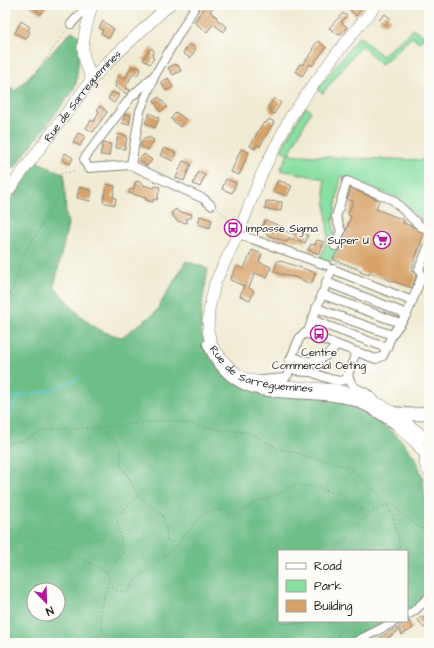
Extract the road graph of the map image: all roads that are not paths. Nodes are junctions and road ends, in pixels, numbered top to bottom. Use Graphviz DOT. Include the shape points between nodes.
graph roads {
  1 [pos="169,5"];
  2 [pos="196,5"];
  3 [pos="376,5"];
  4 [pos="91,8"];
  5 [pos="71,24"];
  6 [pos="83,49"];
  7 [pos="106,64"];
  8 [pos="155,76"];
  9 [pos="92,79"];
  10 [pos="131,165"];
  11 [pos="5,195"];
  12 [pos="211,205"];
  13 [pos="429,230"];
  14 [pos="238,234"];
  15 [pos="429,245"];
  16 [pos="336,246"];
  17 [pos="326,265"];
  18 [pos="326,282"];
  19 [pos="321,294"];
  20 [pos="412,301"];
  21 [pos="316,308"];
  22 [pos="209,310"];
  23 [pos="407,314"];
  24 [pos="312,320"];
  25 [pos="400,323"];
  26 [pos="306,334"];
  27 [pos="392,335"];
  28 [pos="336,344"];
  29 [pos="387,348"];
  30 [pos="356,352"];
  31 [pos="292,359"];
  32 [pos="348,375"];
  33 [pos="256,382"];
  34 [pos="365,398"];
  35 [pos="377,403"];
  36 [pos="429,411"];
  37 [pos="392,415"];
  38 [pos="398,426"];
  39 [pos="429,441"];
  40 [pos="428,453"];
  41 [pos="429,472"];
  42 [pos="429,597"];
  43 [pos="408,614"];
  44 [pos="394,622"];
  45 [pos="353,643"];
  1 -- 7 [label="main road, Rue de Sarreguemines"];
  2 -- 8 [label="street"];
  3 -- 14 [label="main road, Rue de Sarreguemines" via="332,59 291,116 262,173"];
  4 -- 5 [label="street" via="83,11"];
  4 -- 6 [label="main road"];
  6 -- 7 [label="main road" via="94,61"];
  6 -- 9 [label="main road"];
  7 -- 9 [label="main road, Rue de Sarreguemines"];
  8 -- 10 [label="street" via="140,110"];
  8 -- 10 [label="street" via="131,97 84,159 88,168"];
  9 -- 11 [label="main road, Rue de Sarreguemines"];
  10 -- 12 [label="street" via="204,199"];
  13 -- 16 [label="street" via="420,226 393,200 347,181 336,217 341,232"];
  14 -- 17 [label="street"];
  14 -- 22 [label="main road, Rue de Sarreguemines" via="215,283"];
  15 -- 20 [label="street" via="419,269 422,276"];
  18 -- 19 [label="street"];
  18 -- 20 [label="street" via="332,269"];
  18 -- 23 [label="street"];
  19 -- 21 [label="street"];
  19 -- 25 [label="street"];
  20 -- 23 [label="street"];
  21 -- 24 [label="street"];
  21 -- 27 [label="street"];
  22 -- 33 [label="main road, Rue de Sarreguemines" via="208,330 212,346 237,374"];
  22 -- 38 [label="street" via="204,326 205,339 220,368 234,380 259,391 316,394 345,399 378,413"];
  23 -- 25 [label="street"];
  24 -- 26 [label="street"];
  24 -- 29 [label="street"];
  25 -- 27 [label="street"];
  26 -- 28 [label="street"];
  26 -- 31 [label="street" via="302,335"];
  27 -- 29 [label="street"];
  28 -- 30 [label="street"];
  28 -- 31 [label="street" via="330,353 315,360"];
  29 -- 30 [label="street" via="383,356 376,359"];
  30 -- 32 [label="street"];
  31 -- 32 [label="street" via="292,368 295,371 313,373 335,381 345,380"];
  31 -- 33 [label="street" via="288,365 288,375 282,380 266,379"];
  32 -- 35 [label="street" via="353,386 369,394"];
  33 -- 34 [label="main road, Rue de Sarreguemines" via="337,390"];
  34 -- 35 [label="main road, Rue de Sarreguemines"];
  34 -- 37 [label="main road, Rue de Sarreguemines"];
  35 -- 37 [label="main road, Rue de Sarreguemines"];
  36 -- 37 [label="highway"];
  37 -- 38 [label="main road"];
  37 -- 39 [label="main road"];
  38 -- 40 [label="main road"];
  40 -- 41 [label="main road" via="425,466"];
  42 -- 43 [label="street"];
  44 -- 45 [label="street"];
}
